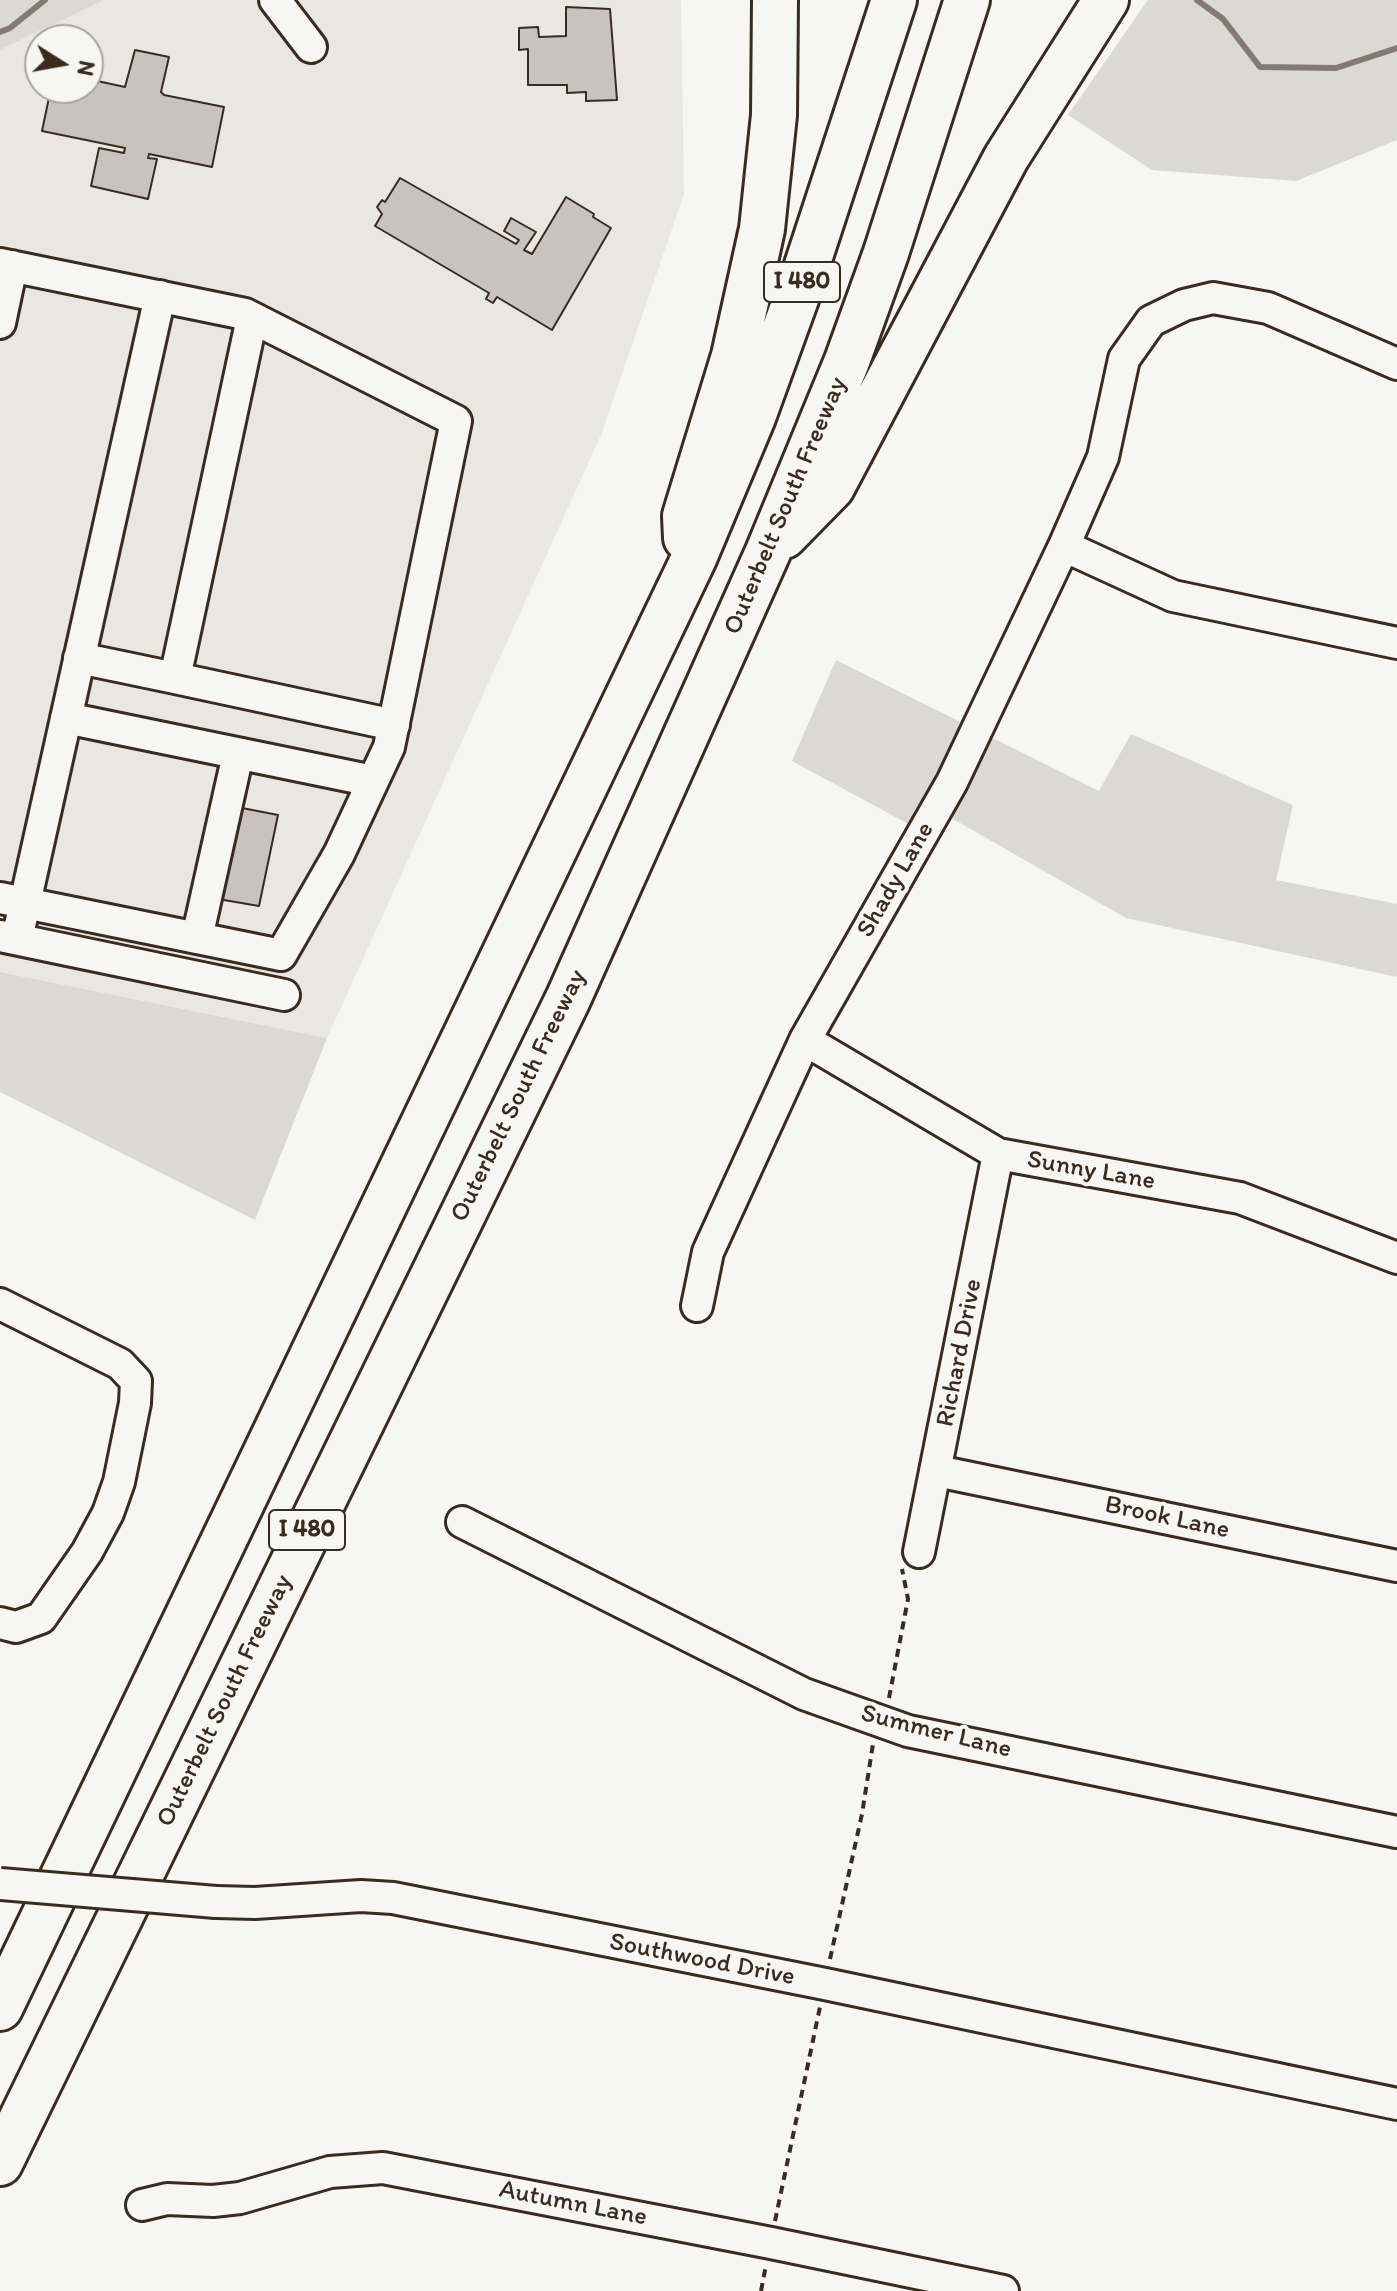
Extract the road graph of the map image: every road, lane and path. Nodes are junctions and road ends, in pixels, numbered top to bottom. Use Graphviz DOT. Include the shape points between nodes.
graph roads {
  1 [pos="275,0"];
  2 [pos="775,0"];
  3 [pos="894,0"];
  4 [pos="967,0"];
  5 [pos="1106,0"];
  6 [pos="311,47"];
  7 [pos="6,265"];
  8 [pos="160,296"];
  9 [pos="252,318"];
  10 [pos="0,323"];
  11 [pos="1397,364"];
  12 [pos="1064,546"];
  13 [pos="768,552"];
  14 [pos="694,558"];
  15 [pos="1397,643"];
  16 [pos="79,658"];
  17 [pos="175,678"];
  18 [pos="66,718"];
  19 [pos="394,725"];
  20 [pos="238,754"];
  21 [pos="373,781"];
  22 [pos="12,900"];
  23 [pos="8,938"];
  24 [pos="197,938"];
  25 [pos="284,995"];
  26 [pos="805,1040"];
  27 [pos="998,1154"];
  28 [pos="1397,1258"];
  29 [pos="0,1304"];
  30 [pos="697,1306"];
  31 [pos="937,1471"];
  32 [pos="462,1522"];
  33 [pos="909,1555"];
  34 [pos="1397,1566"];
  35 [pos="0,1623"];
  36 [pos="887,1706"];
  37 [pos="874,1742"];
  38 [pos="1397,1832"];
  39 [pos="0,1884"];
  40 [pos="828,1968"];
  41 [pos="820,2007"];
  42 [pos="0,2008"];
  43 [pos="1397,2104"];
  44 [pos="0,2163"];
  45 [pos="142,2205"];
  46 [pos="774,2226"];
  47 [pos="766,2265"];
  48 [pos="761,2291"];
  49 [pos="1003,2291"];
  1 -- 6 [label="street"];
  2 -- 14 [label="highway" via="774,115 762,229 734,356 685,516"];
  3 -- 14 [label="highway, I 480" via="798,293"];
  4 -- 13 [label="highway, Outerbelt South Freeway / I 480" via="857,334"];
  5 -- 13 [label="highway" via="1006,158 832,487"];
  7 -- 8 [label="street"];
  7 -- 10 [label="street"];
  8 -- 9 [label="street"];
  8 -- 16 [label="street"];
  9 -- 17 [label="street"];
  9 -- 19 [label="street" via="456,421"];
  11 -- 12 [label="street, Shady Lane" via="1268,308 1213,298 1151,321 1124,359 1103,457"];
  12 -- 15 [label="street" via="1173,596"];
  12 -- 26 [label="street, Shady Lane" via="952,782"];
  13 -- 44 [label="highway, Outerbelt South Freeway / I 480" via="568,999"];
  14 -- 42 [label="highway, I 480"];
  16 -- 17 [label="street"];
  16 -- 18 [label="street"];
  17 -- 19 [label="street"];
  18 -- 20 [label="street"];
  18 -- 22 [label="street"];
  19 -- 21 [label="street"];
  20 -- 21 [label="street"];
  20 -- 24 [label="street"];
  21 -- 24 [label="street" via="339,854 281,955"];
  22 -- 23 [label="street"];
  22 -- 24 [label="street"];
  23 -- 25 [label="street"];
  26 -- 27 [label="street, Sunny Lane"];
  26 -- 30 [label="street, Shady Lane" via="708,1252"];
  27 -- 28 [label="street, Sunny Lane" via="1240,1198"];
  27 -- 31 [label="street, Richard Drive"];
  29 -- 35 [label="street" via="120,1364 136,1381 119,1482 87,1552 41,1618 16,1627"];
  31 -- 33 [label="street, Richard Drive"];
  31 -- 34 [label="street, Brook Lane"];
  32 -- 38 [label="street, Summer Lane" via="804,1694 908,1731"];
  33 -- 36 [label="path" via="908,1599"];
  37 -- 40 [label="path"];
  39 -- 43 [label="street, Southwood Drive, bridge" via="216,1902 393,1898"];
  41 -- 46 [label="path"];
  45 -- 49 [label="street, Autumn Lane" via="167,2199 240,2198 330,2172 383,2168"];
  47 -- 48 [label="path"];
}
